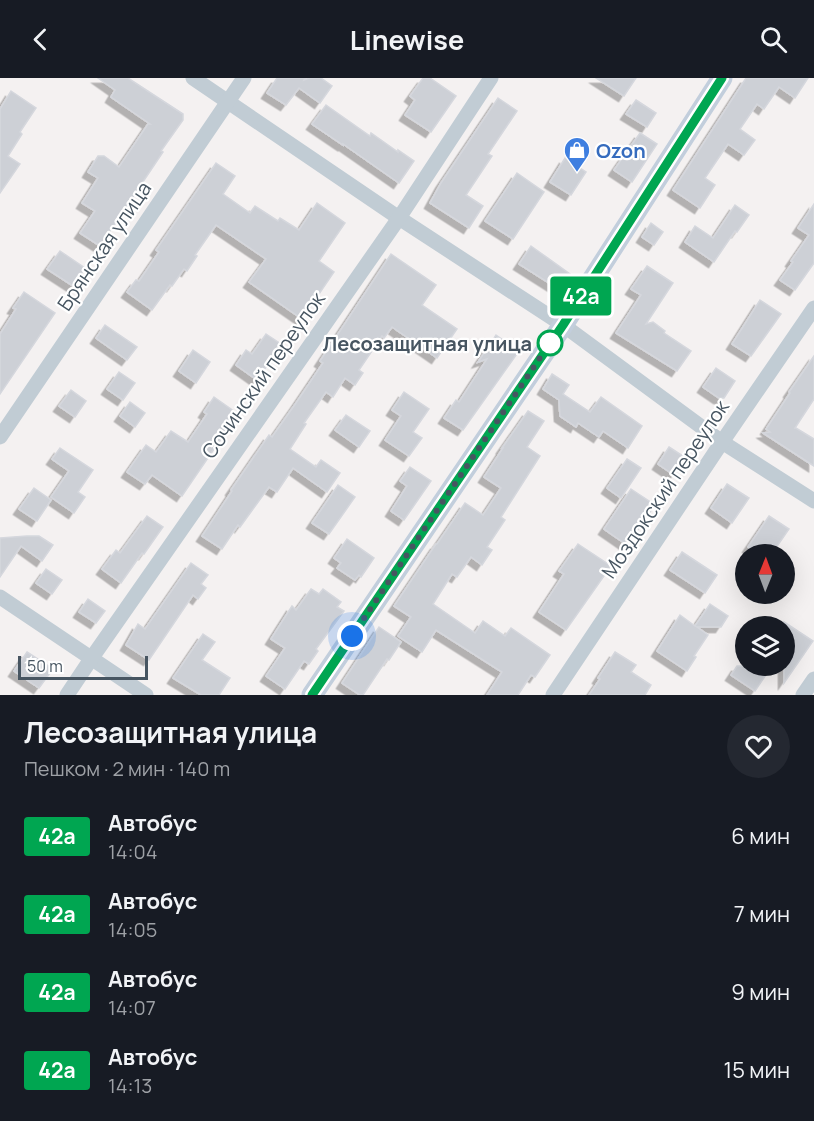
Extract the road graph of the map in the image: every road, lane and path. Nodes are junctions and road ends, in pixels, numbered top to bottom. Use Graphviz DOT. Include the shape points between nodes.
graph roads {
  1 [pos="193,78"];
  2 [pos="244,78"];
  3 [pos="491,78"];
  4 [pos="722,78"];
  5 [pos="228,102"];
  6 [pos="399,218"];
  7 [pos="814,308"];
  8 [pos="563,325"];
  9 [pos="0,437"];
  10 [pos="722,442"];
  11 [pos="814,501"];
  12 [pos="0,597"];
  13 [pos="91,659"];
  14 [pos="814,679"];
  15 [pos="67,695"];
  16 [pos="146,695"];
  17 [pos="312,695"];
  18 [pos="553,695"];
  19 [pos="803,695"];
  1 -- 5 [label="street"];
  2 -- 5 [label="street, Брянская улица"];
  3 -- 6 [label="street, Сочинский переулок"];
  4 -- 8 [label="street"];
  5 -- 6 [label="street"];
  5 -- 9 [label="street, Брянская улица"];
  6 -- 8 [label="street"];
  6 -- 13 [label="street, Сочинский переулок"];
  7 -- 10 [label="street, Моздокский переулок"];
  8 -- 10 [label="street"];
  8 -- 17 [label="street"];
  10 -- 11 [label="street"];
  10 -- 18 [label="street, Моздокский переулок"];
  12 -- 13 [label="street"];
  13 -- 15 [label="street, Сочинский переулок"];
  13 -- 16 [label="street"];
  14 -- 19 [label="street"];
}
